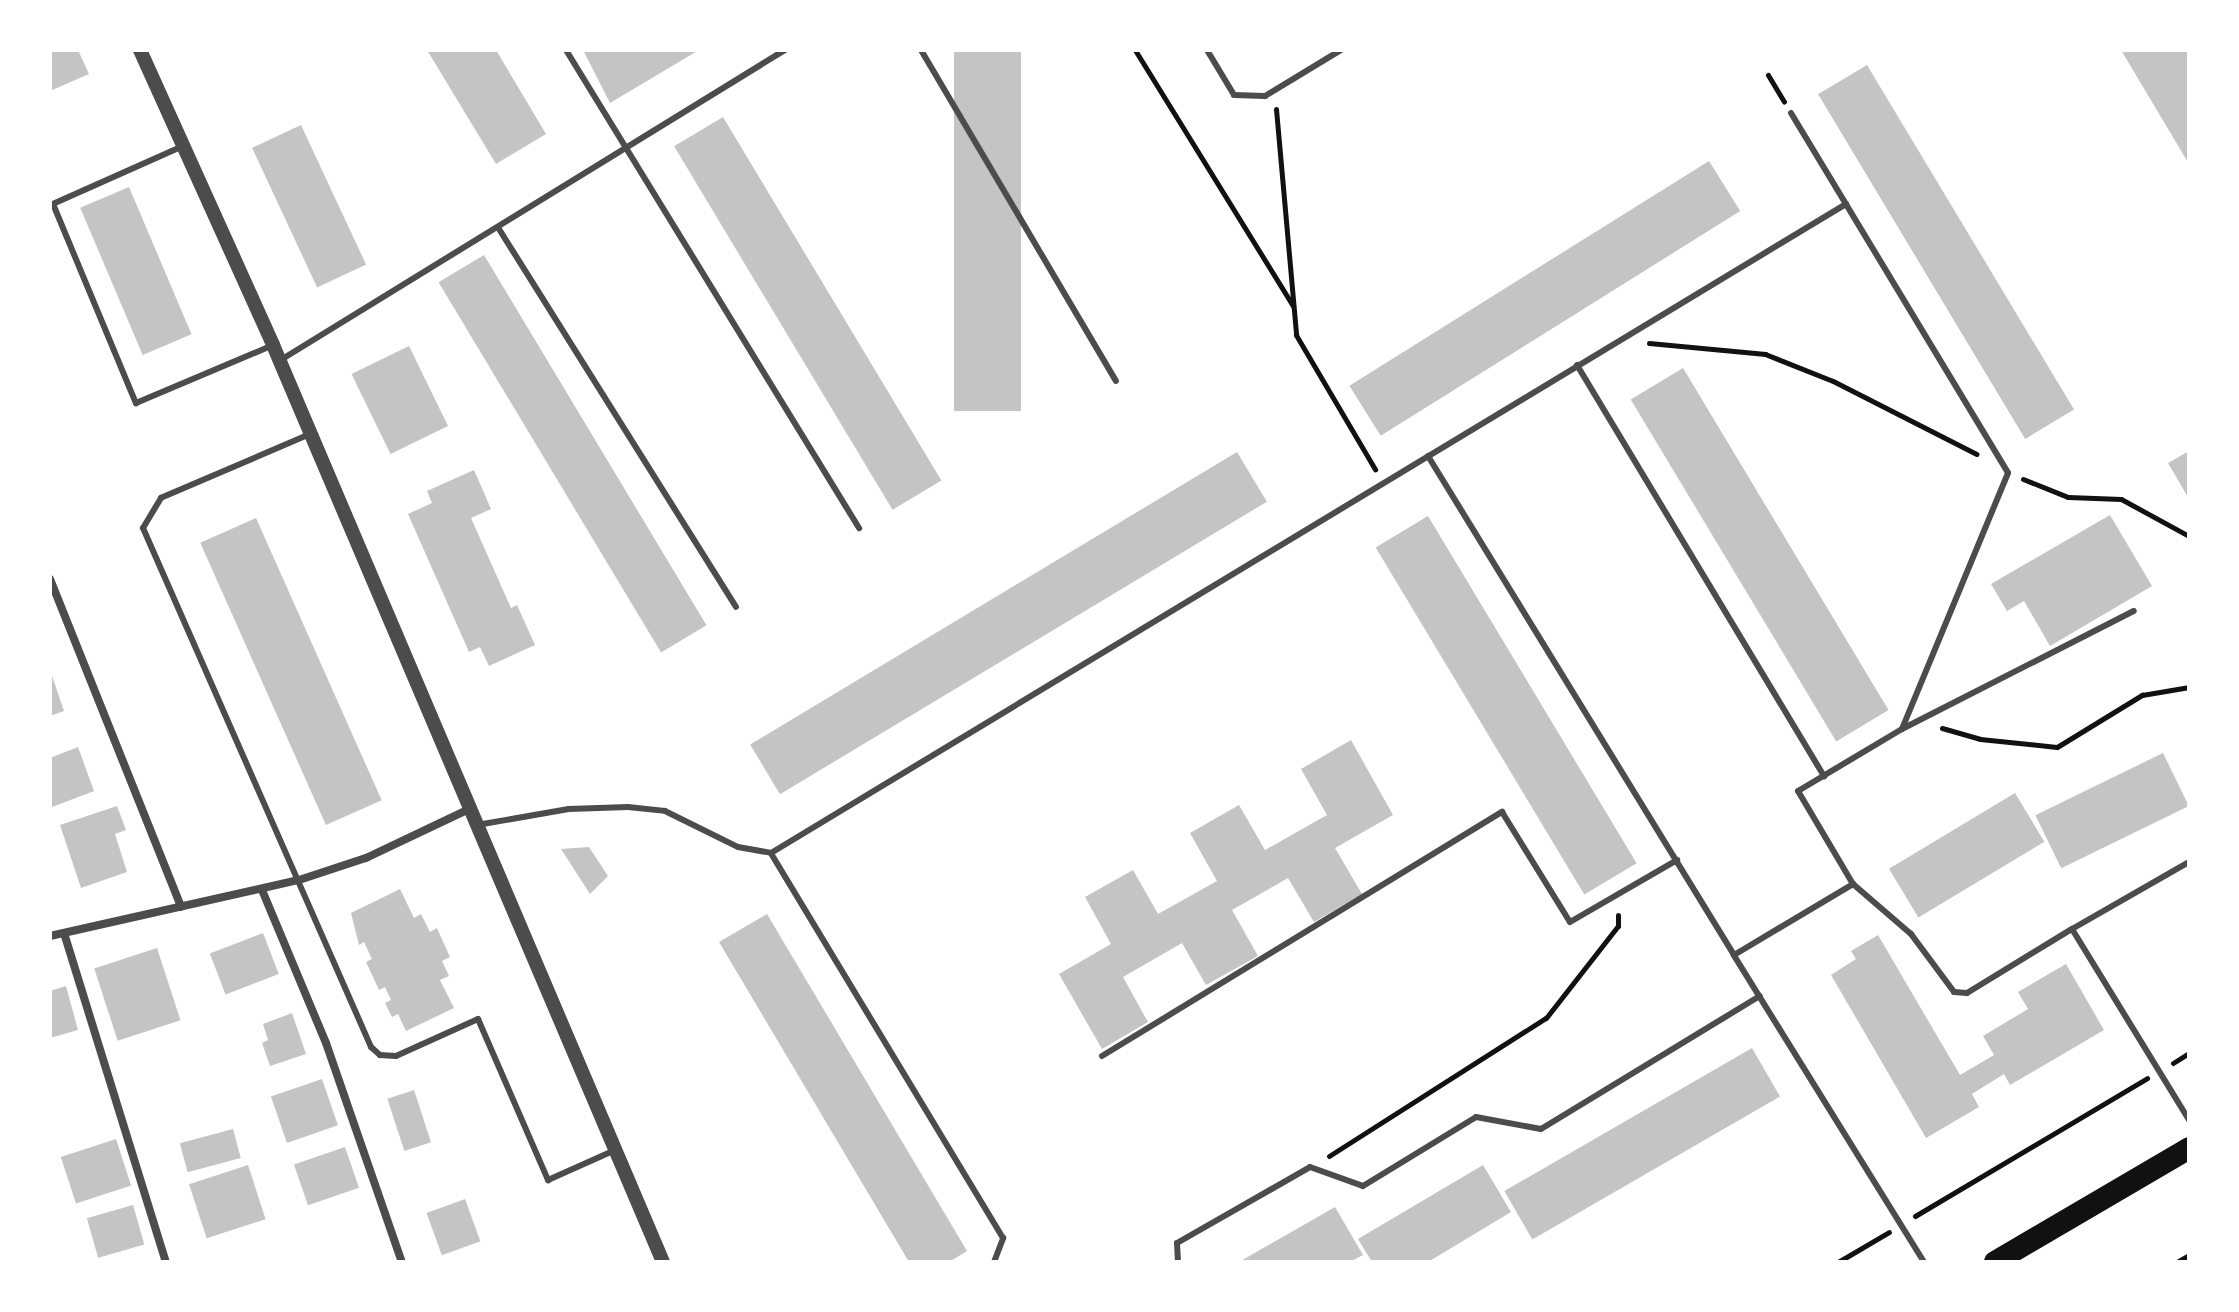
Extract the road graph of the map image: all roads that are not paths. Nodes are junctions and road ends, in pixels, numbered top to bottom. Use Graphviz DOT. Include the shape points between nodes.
graph roads {
  1 [pos="140,50"];
  2 [pos="566,50"];
  3 [pos="785,50"];
  4 [pos="921,50"];
  5 [pos="1207,50"];
  6 [pos="1341,50"];
  7 [pos="1791,113"];
  8 [pos="183,146"];
  9 [pos="627,146"];
  10 [pos="1846,204"];
  11 [pos="499,229"];
  12 [pos="273,345"];
  13 [pos="279,361"];
  14 [pos="1577,365"];
  15 [pos="1116,381"];
  16 [pos="310,434"];
  17 [pos="1428,456"];
  18 [pos="859,528"];
  19 [pos="50,579"];
  20 [pos="736,607"];
  21 [pos="2134,611"];
  22 [pos="1902,729"];
  23 [pos="1824,776"];
  24 [pos="469,809"];
  25 [pos="476,826"];
  26 [pos="771,853"];
  27 [pos="1677,860"];
  28 [pos="2189,862"];
  29 [pos="299,880"];
  30 [pos="1853,884"];
  31 [pos="262,890"];
  32 [pos="181,907"];
  33 [pos="2072,929"];
  34 [pos="64,933"];
  35 [pos="50,936"];
  36 [pos="1734,955"];
  37 [pos="1760,996"];
  38 [pos="1102,1056"];
  39 [pos="2189,1120"];
  40 [pos="2189,1148"];
  41 [pos="615,1150"];
  42 [pos="166,1262"];
  43 [pos="402,1262"];
  44 [pos="663,1262"];
  45 [pos="994,1262"];
  46 [pos="1178,1262"];
  47 [pos="1924,1262"];
  48 [pos="1995,1262"];
  1 -- 8 [label="street"];
  2 -- 9 [label="lane"];
  3 -- 9 [label="lane"];
  4 -- 15 [label="lane"];
  5 -- 6 [label="lane" via="1234,95 1265,96"];
  7 -- 10 [label="lane"];
  8 -- 12 [label="street"];
  8 -- 12 [label="lane" via="53,204 136,403"];
  9 -- 11 [label="lane"];
  9 -- 18 [label="lane"];
  10 -- 14 [label="lane"];
  10 -- 22 [label="lane" via="2008,473"];
  11 -- 13 [label="lane"];
  11 -- 20 [label="lane"];
  12 -- 13 [label="street"];
  13 -- 16 [label="street"];
  14 -- 17 [label="lane"];
  14 -- 23 [label="lane"];
  16 -- 24 [label="street"];
  16 -- 29 [label="lane" via="161,498 143,528"];
  17 -- 26 [label="lane"];
  17 -- 27 [label="lane"];
  19 -- 32 [label="street"];
  21 -- 22 [label="lane"];
  22 -- 23 [label="lane"];
  23 -- 30 [label="lane" via="1798,791"];
  24 -- 25 [label="street"];
  24 -- 29 [label="street" via="366,858"];
  25 -- 26 [label="lane" via="569,809 628,807 665,811 718,839"];
  25 -- 41 [label="street"];
  26 -- 45 [label="lane" via="1003,1238"];
  27 -- 36 [label="lane"];
  27 -- 38 [label="lane" via="1570,922 1502,812"];
  28 -- 33 [label="lane"];
  29 -- 31 [label="street"];
  29 -- 41 [label="lane" via="371,1047 380,1055 396,1056 478,1019 548,1180"];
  30 -- 33 [label="lane" via="1911,934 1954,992 1967,993"];
  30 -- 36 [label="lane"];
  31 -- 32 [label="street"];
  31 -- 43 [label="street" via="326,1043"];
  32 -- 34 [label="street"];
  33 -- 39 [label="lane"];
  34 -- 35 [label="street"];
  34 -- 42 [label="street"];
  36 -- 37 [label="lane"];
  37 -- 46 [label="lane" via="1541,1129 1476,1117 1363,1186 1310,1167 1177,1243"];
  37 -- 47 [label="lane"];
  40 -- 48 [label="highway"];
  41 -- 44 [label="street"];
}
